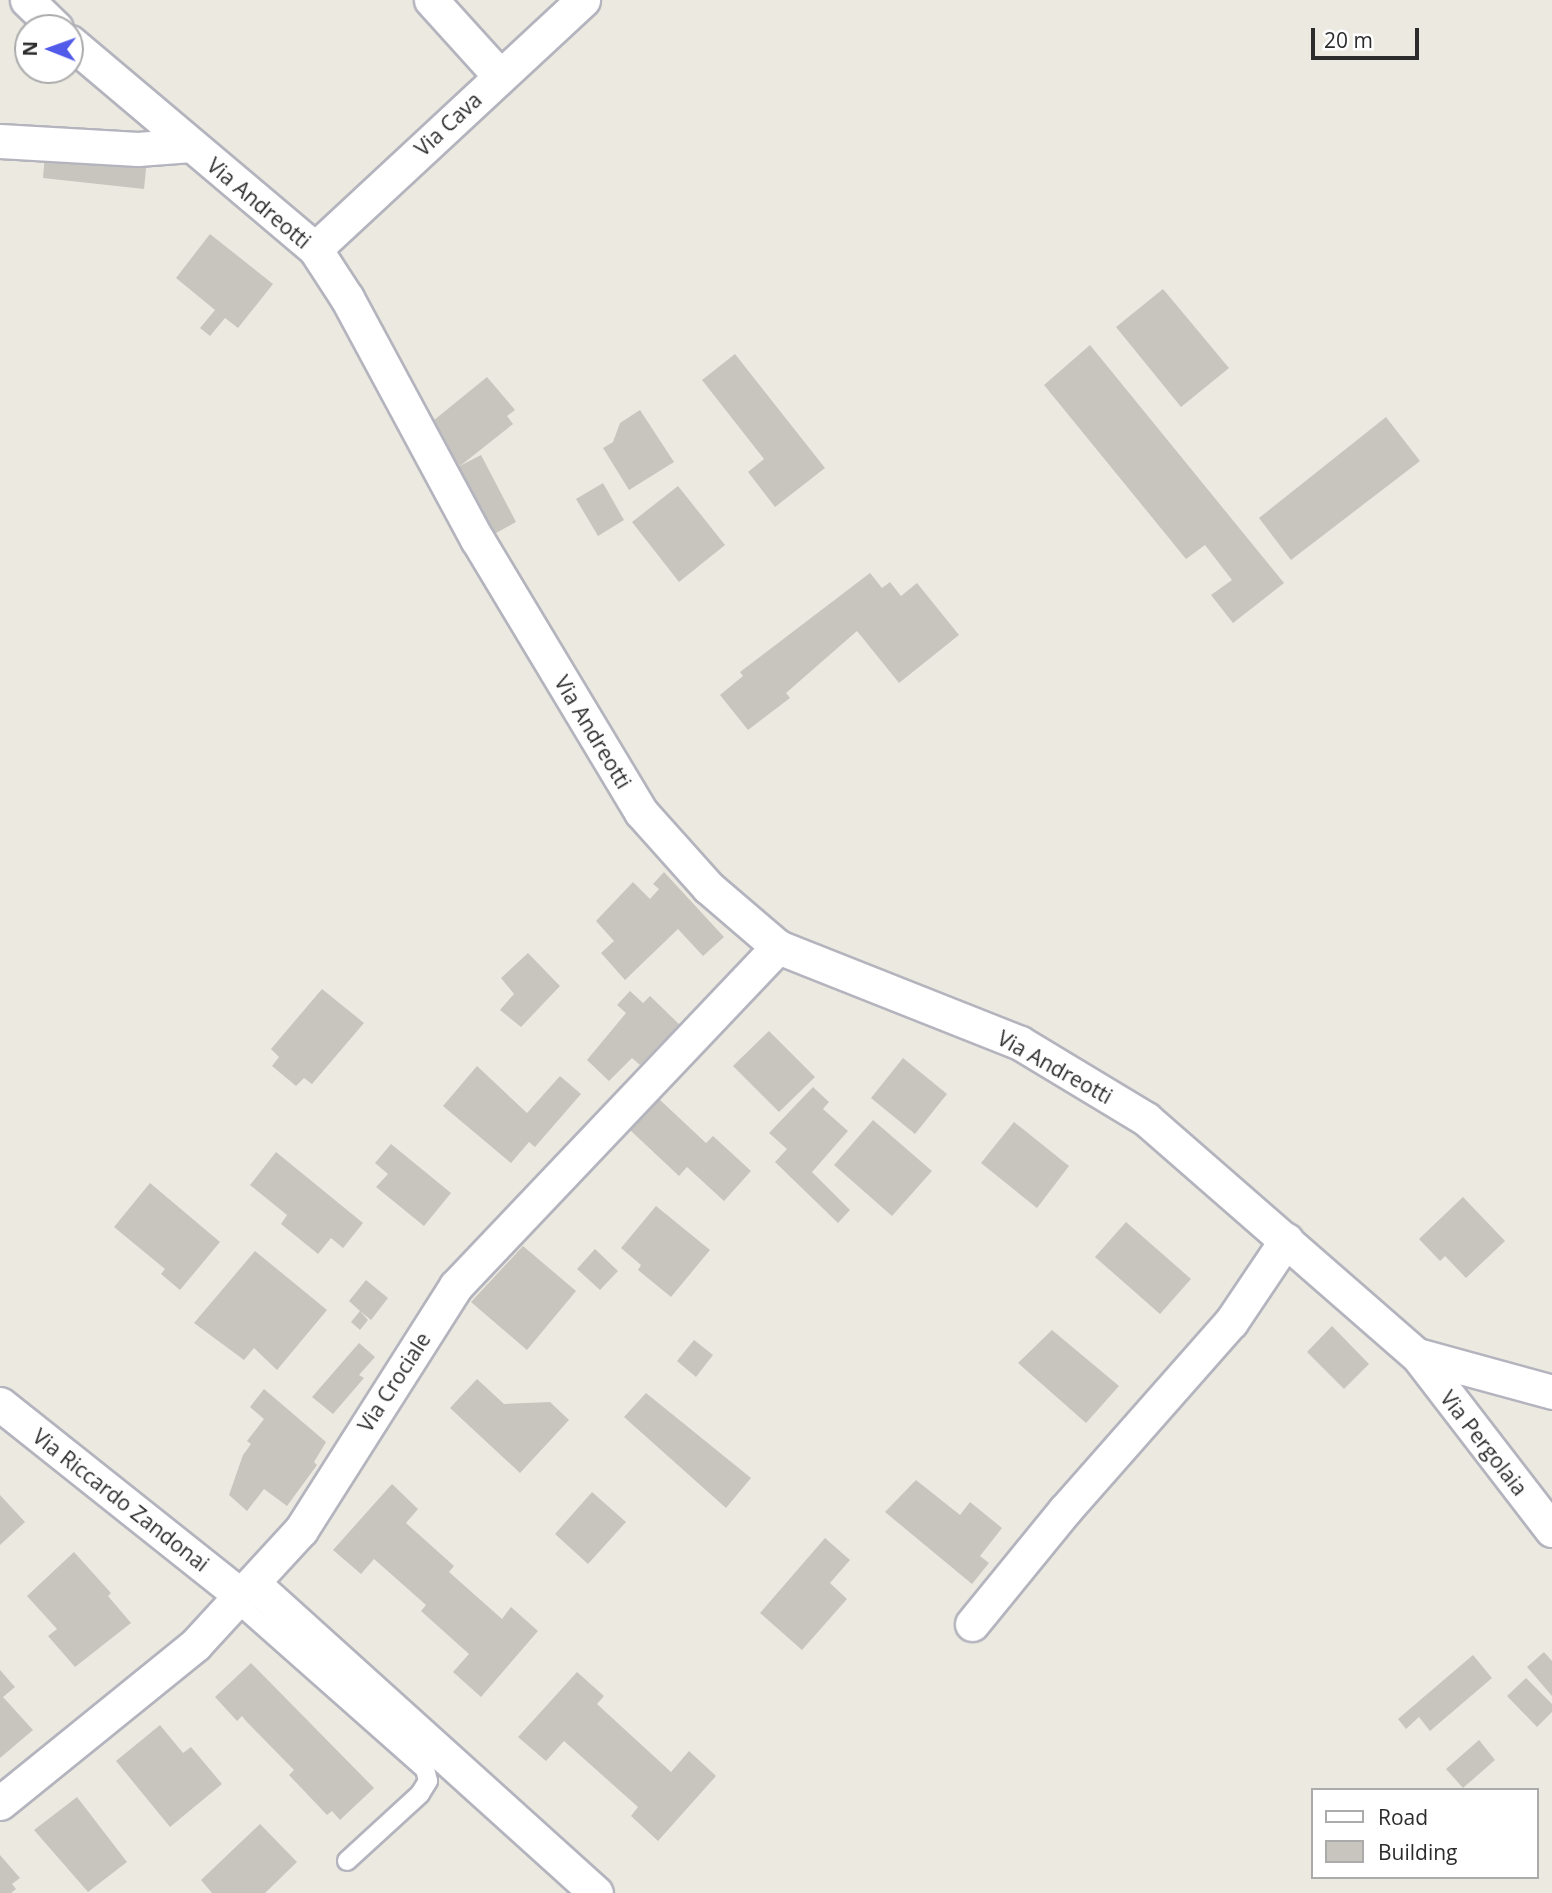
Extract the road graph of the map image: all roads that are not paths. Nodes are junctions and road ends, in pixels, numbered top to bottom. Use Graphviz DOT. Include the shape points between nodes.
graph roads {
  1 [pos="27,0"];
  2 [pos="431,0"];
  3 [pos="583,0"];
  4 [pos="42,14"];
  5 [pos="84,54"];
  6 [pos="499,75"];
  7 [pos="0,141"];
  8 [pos="191,145"];
  9 [pos="315,249"];
  10 [pos="778,947"];
  11 [pos="1286,1240"];
  12 [pos="1417,1356"];
  13 [pos="1552,1392"];
  14 [pos="0,1405"];
  15 [pos="1552,1530"];
  16 [pos="243,1594"];
  17 [pos="972,1624"];
  18 [pos="0,1803"];
  19 [pos="347,1861"];
  20 [pos="596,1893"];
  1 -- 4 [label="street"];
  2 -- 6 [label="street"];
  3 -- 6 [label="street, Via Cava"];
  5 -- 8 [label="street, Via Andreotti"];
  6 -- 9 [label="street, Via Cava"];
  7 -- 8 [label="street" via="138,149"];
  8 -- 9 [label="street, Via Andreotti"];
  9 -- 10 [label="street, Via Andreotti" via="347,298 477,539 641,812 708,887"];
  10 -- 11 [label="street, Via Andreotti" via="1020,1043 1146,1119"];
  10 -- 16 [label="street, Via Crociale" via="456,1286 301,1530"];
  11 -- 12 [label="street, Via Andreotti"];
  11 -- 17 [label="street" via="1231,1322 1065,1510"];
  12 -- 13 [label="street, Via Andreotti"];
  12 -- 15 [label="street, Via Pergolaia"];
  14 -- 16 [label="street, Via Riccardo Zandonai"];
  16 -- 18 [label="street, Via Crociale" via="195,1644"];
  16 -- 19 [label="lane" via="425,1769 428,1781 419,1794"];
  16 -- 20 [label="street, Via Riccardo Zandonai"];
}
